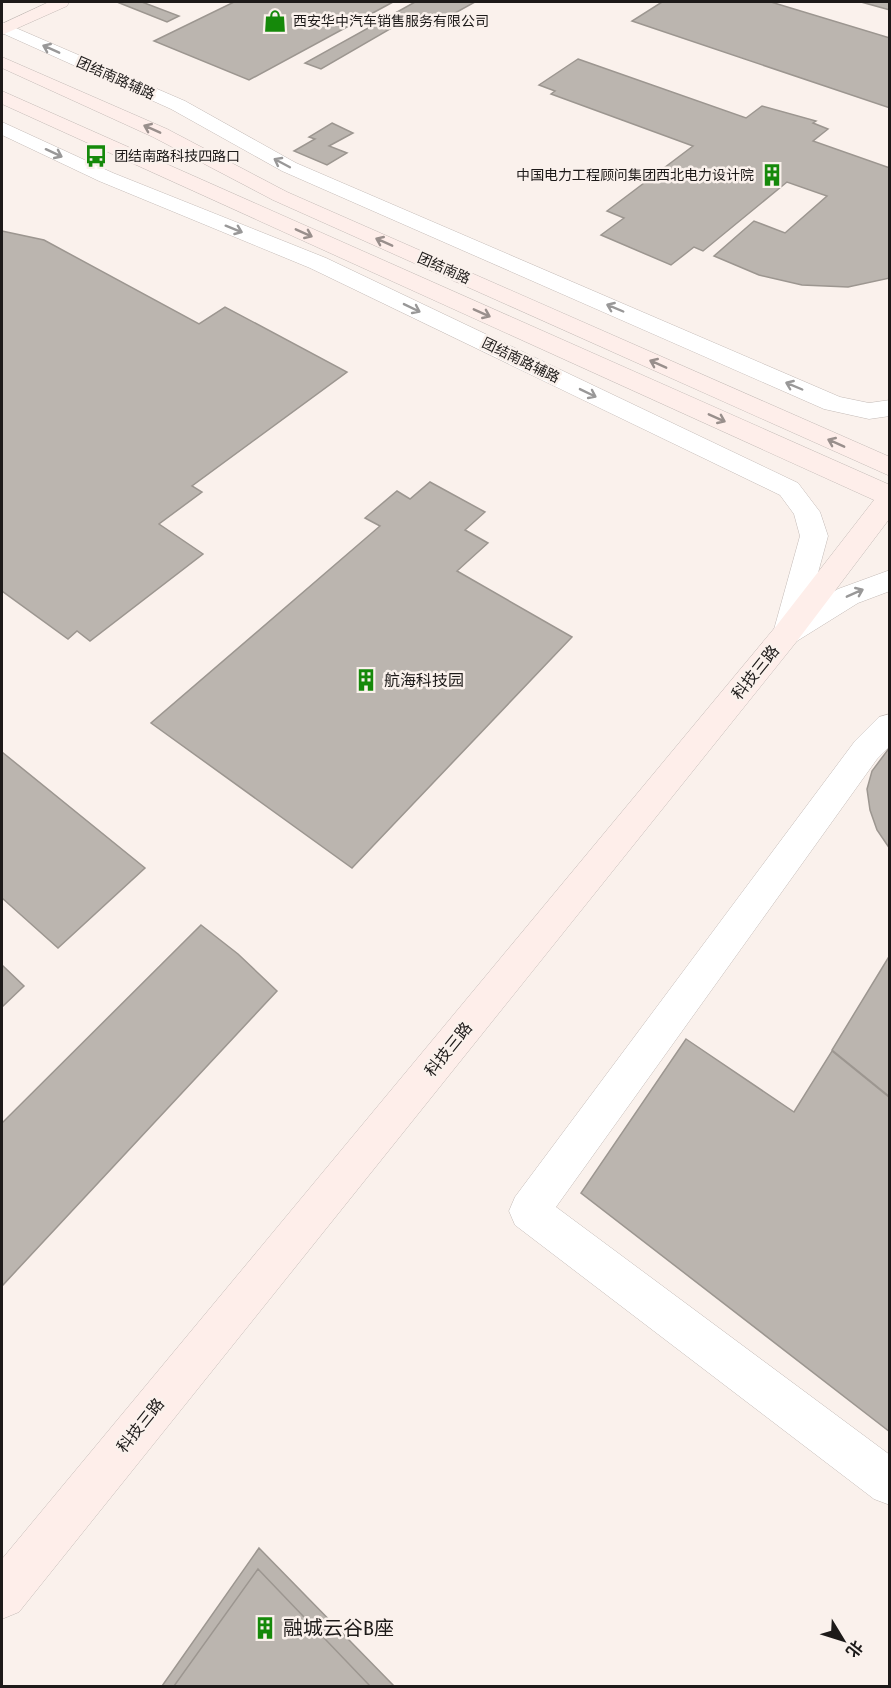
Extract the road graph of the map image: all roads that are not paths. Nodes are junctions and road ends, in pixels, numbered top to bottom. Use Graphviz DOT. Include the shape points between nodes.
graph roads {
  1 [pos="29,2"];
  2 [pos="61,2"];
  3 [pos="2,25"];
  4 [pos="2,62"];
  5 [pos="2,97"];
  6 [pos="2,128"];
  7 [pos="890,408"];
  8 [pos="890,467"];
  9 [pos="890,497"];
  10 [pos="890,580"];
  11 [pos="787,633"];
  12 [pos="890,726"];
  13 [pos="890,1483"];
  14 [pos="2,1595"];
  1 -- 3 [label="main road"];
  2 -- 3 [label="main road"];
  7 -- 3 [label="street, 团结南路辅路, one-way" via="869,411 833,403 289,167 178,105"];
  8 -- 4 [label="main road, 团结南路, one-way" via="280,196 159,133"];
  5 -- 9 [label="main road, 团结南路, one-way"];
  6 -- 11 [label="street, 团结南路辅路, one-way" via="106,177 318,263 789,489 807,512 814,536"];
  9 -- 11 [label="main road, 科技三路"];
  11 -- 10 [label="street, one-way" via="848,596"];
  11 -- 14 [label="main road, 科技三路"];
  12 -- 13 [label="street" via="866,750 529,1211"];
}
